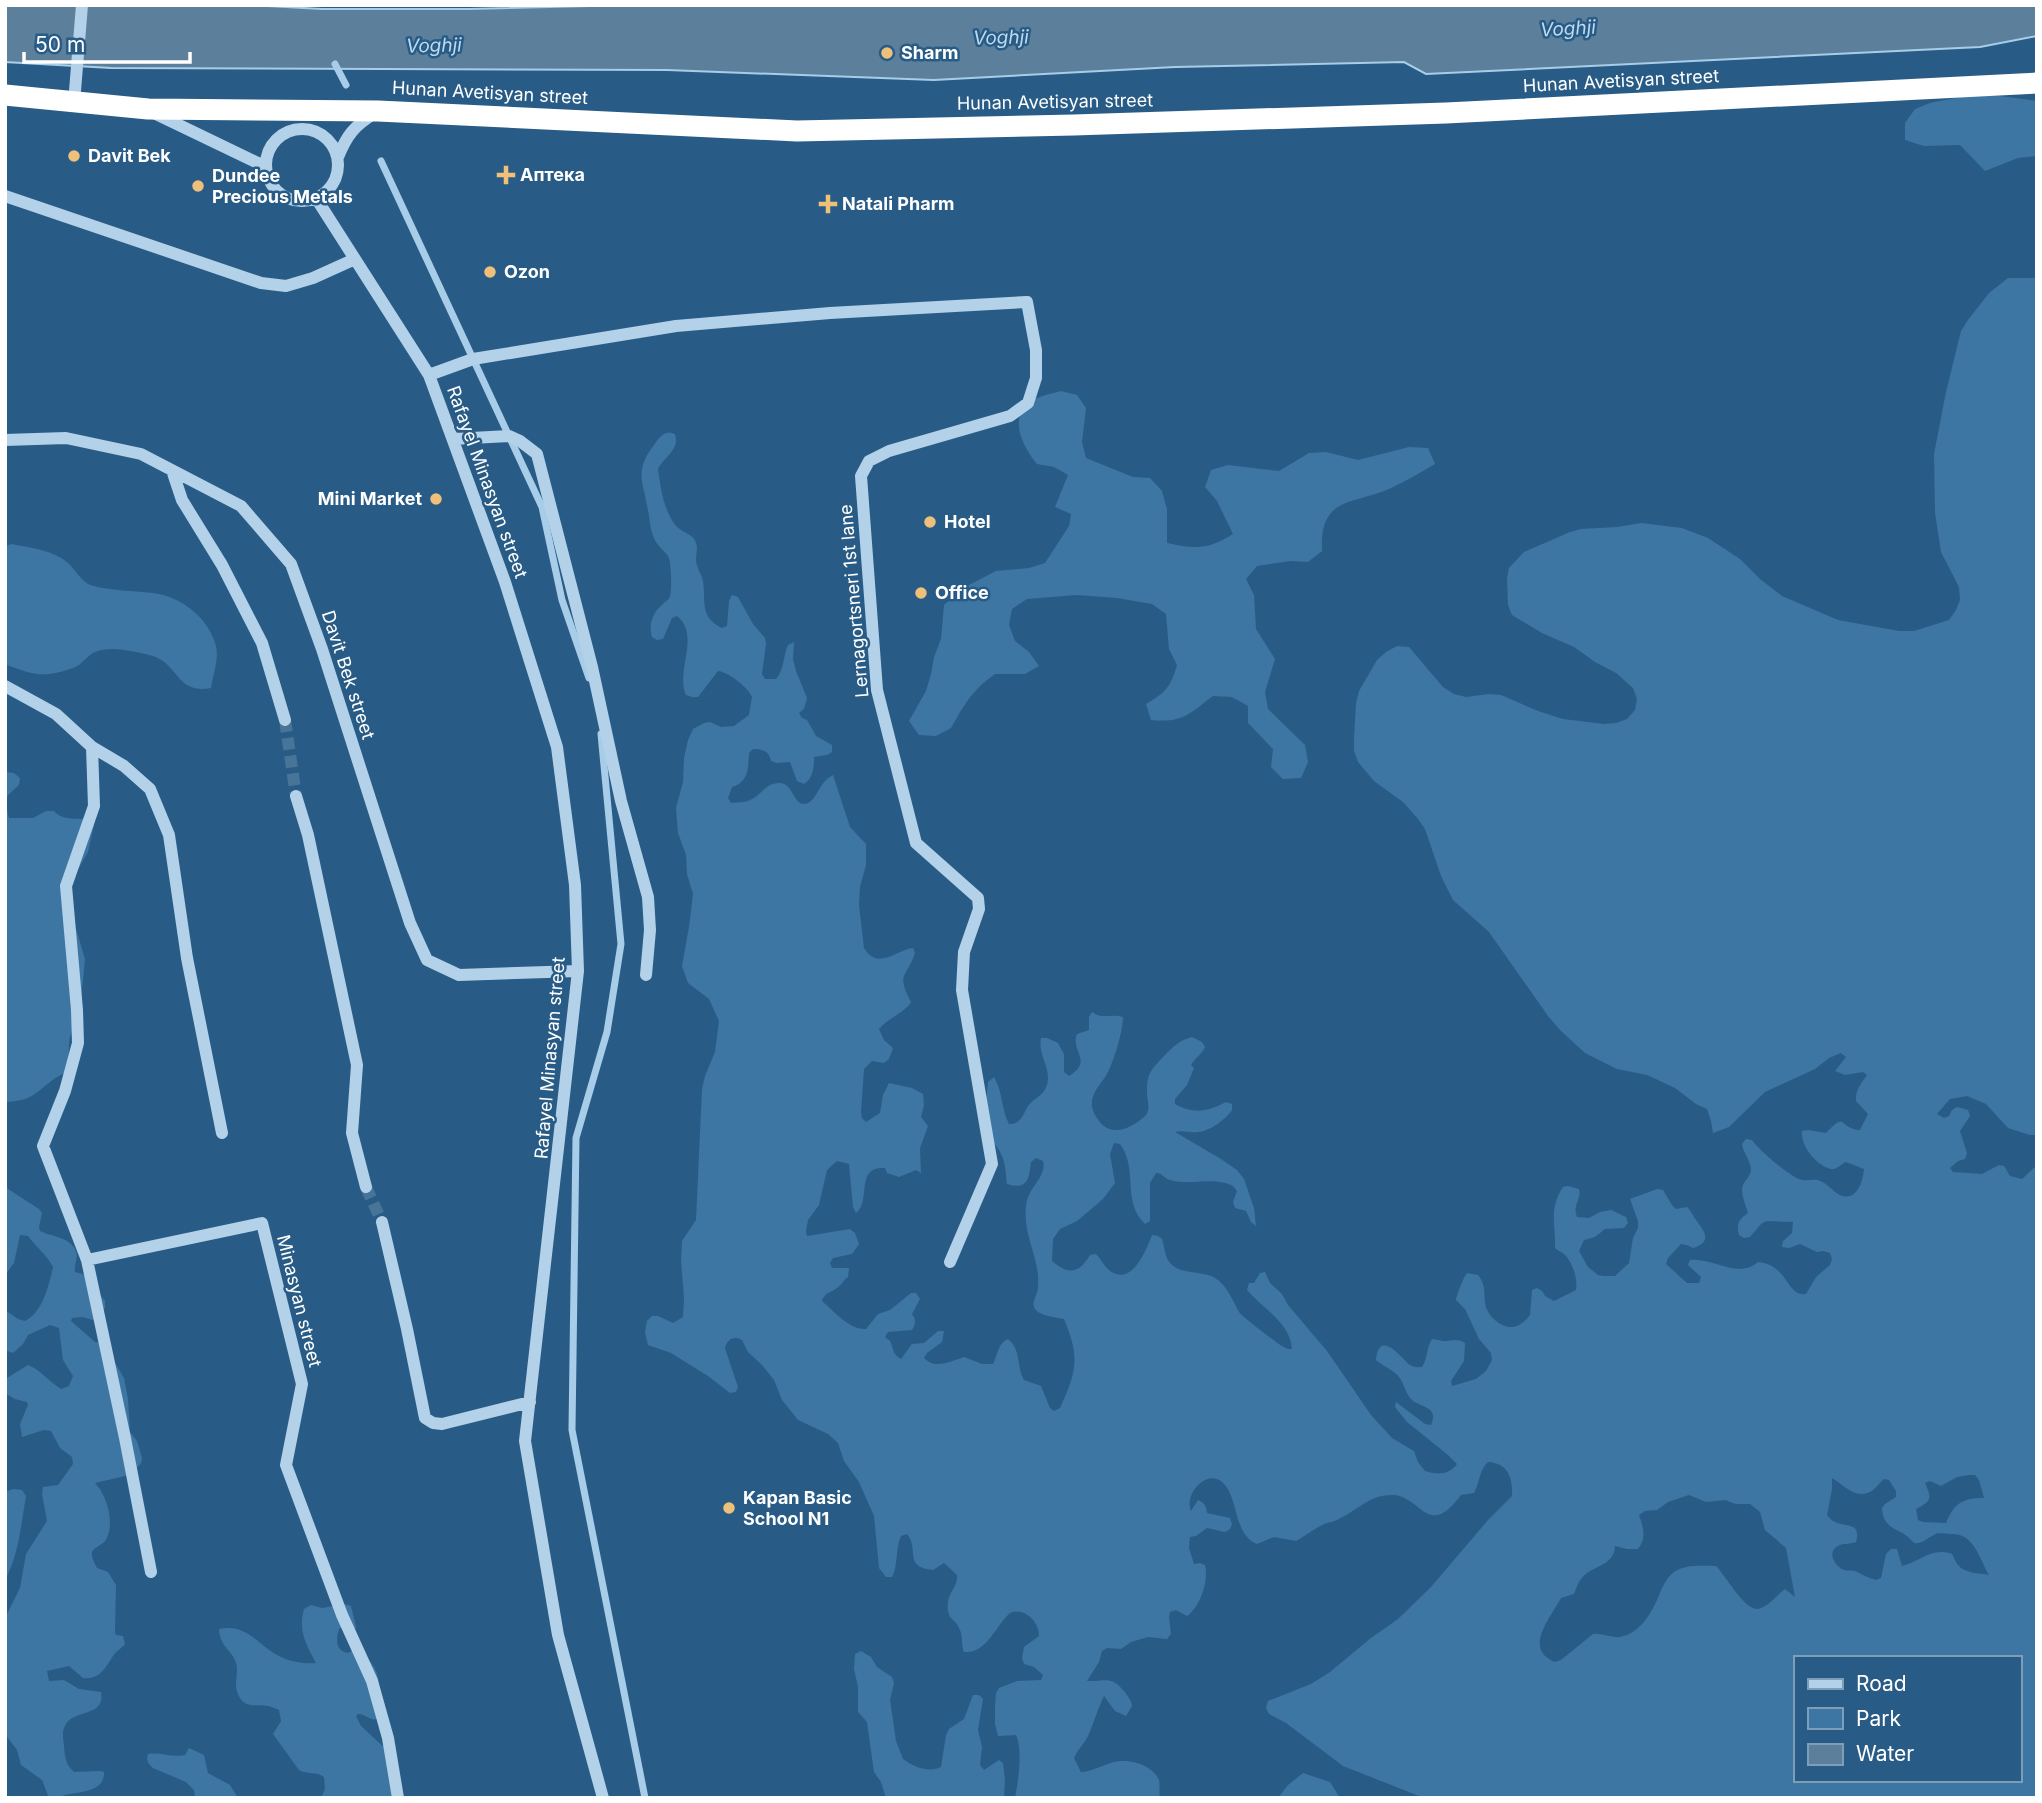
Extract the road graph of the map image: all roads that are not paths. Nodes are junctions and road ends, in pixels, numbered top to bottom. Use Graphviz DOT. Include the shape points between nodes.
graph roads {
  1 [pos="82,5"];
  2 [pos="2037,83"];
  3 [pos="75,92"];
  4 [pos="5,95"];
  5 [pos="148,109"];
  6 [pos="378,111"];
  7 [pos="338,157"];
  8 [pos="266,167"];
  9 [pos="5,197"];
  10 [pos="316,198"];
  11 [pos="355,259"];
  12 [pos="429,375"];
  13 [pos="453,439"];
  14 [pos="5,440"];
  15 [pos="172,471"];
  16 [pos="5,686"];
  17 [pos="285,720"];
  18 [pos="92,747"];
  19 [pos="296,796"];
  20 [pos="578,971"];
  21 [pos="646,975"];
  22 [pos="222,1133"];
  23 [pos="366,1187"];
  24 [pos="382,1222"];
  25 [pos="86,1261"];
  26 [pos="950,1262"];
  27 [pos="530,1402"];
  28 [pos="151,1572"];
  29 [pos="398,1798"];
  30 [pos="604,1798"];
  1 -- 3 [label="street"];
  2 -- 6 [label="highway, Hunan Avetisyan street" via="1446,113 797,131"];
  3 -- 4 [label="highway, Hunan Avetisyan street"];
  3 -- 5 [label="highway, Hunan Avetisyan street"];
  5 -- 6 [label="highway, Hunan Avetisyan street"];
  5 -- 8 [label="street"];
  6 -- 7 [label="street" via="346,137"];
  7 -- 8 [label="street" via="326,137 304,128 281,135 272,144"];
  7 -- 10 [label="street" via="335,182"];
  8 -- 10 [label="street" via="274,188 283,195 293,200"];
  9 -- 11 [label="street" via="261,283 286,286"];
  10 -- 11 [label="street, Rafayel Minasyan street"];
  11 -- 12 [label="street, Rafayel Minasyan street"];
  12 -- 13 [label="street, Rafayel Minasyan street"];
  12 -- 26 [label="street, Lernagortsneri 1st lane" via="473,359 676,326 1027,302 1036,351 1036,378 1028,403 1010,416 888,451 869,461 861,476 877,690 916,843 978,898 979,909 964,952 962,990 992,1164"];
  13 -- 20 [label="street, Rafayel Minasyan street" via="505,582 557,747 575,885"];
  13 -- 21 [label="street" via="509,436 537,454 648,897"];
  14 -- 15 [label="street, Davit Bek street" via="66,438 141,454"];
  15 -- 17 [label="street" via="182,500 262,643"];
  15 -- 20 [label="street, Davit Bek street" via="241,506 291,564 410,923 427,961 459,975"];
  16 -- 18 [label="street" via="56,714"];
  18 -- 22 [label="street" via="150,789 169,835 187,958"];
  18 -- 25 [label="street" via="94,806 66,886 78,1044 43,1146"];
  19 -- 23 [label="street" via="357,1065 352,1133"];
  20 -- 27 [label="street, Rafayel Minasyan street"];
  24 -- 27 [label="street" via="425,1418 442,1423"];
  25 -- 28 [label="street"];
  25 -- 29 [label="street, Minasyan street" via="262,1223 302,1384 286,1465 372,1681"];
  27 -- 30 [label="street, Rafayel Minasyan street" via="526,1441 558,1635"];
}
